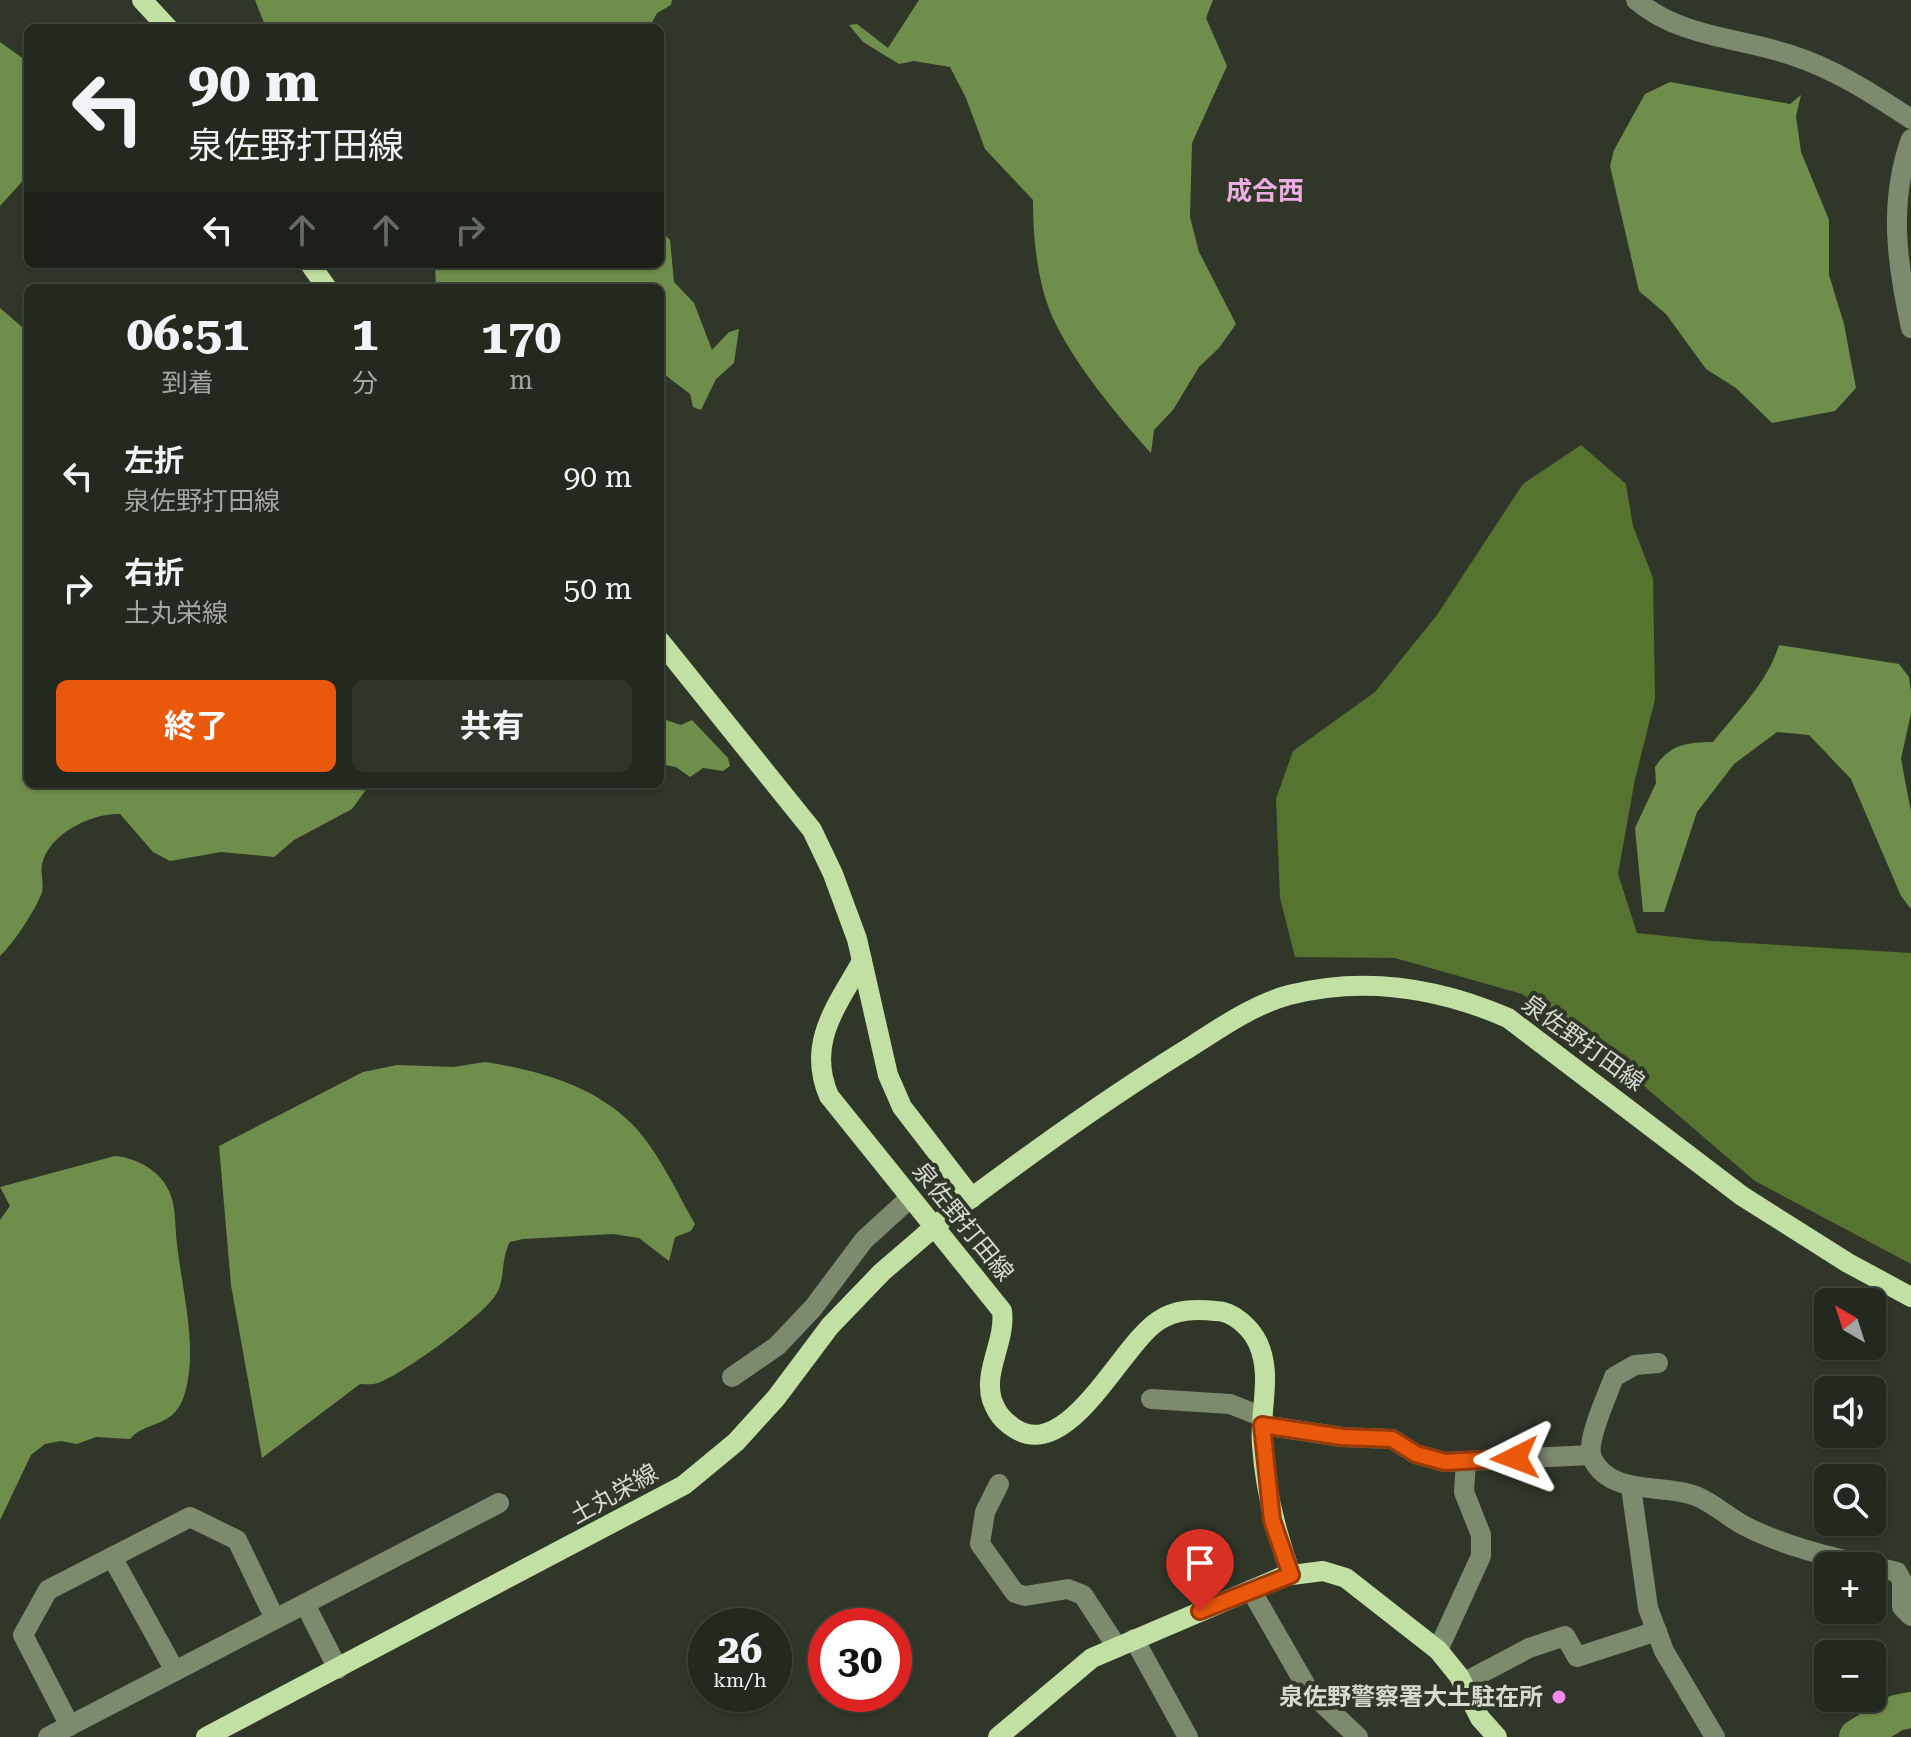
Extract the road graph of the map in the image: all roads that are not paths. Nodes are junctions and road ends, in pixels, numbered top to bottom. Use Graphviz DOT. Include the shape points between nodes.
graph roads {
  1 [pos="142,0"];
  2 [pos="1636,0"];
  3 [pos="164,24"];
  4 [pos="1911,119"];
  5 [pos="1909,150"];
  6 [pos="1911,328"];
  7 [pos="664,646"];
  8 [pos="862,961"];
  9 [pos="910,1198"];
  10 [pos="972,1198"];
  11 [pos="1911,1297"];
  12 [pos="1658,1363"];
  13 [pos="732,1377"];
  14 [pos="1151,1399"];
  15 [pos="1263,1421"];
  16 [pos="1591,1455"];
  17 [pos="1466,1461"];
  18 [pos="999,1484"];
  19 [pos="1631,1487"];
  20 [pos="499,1503"];
  21 [pos="1814,1552"];
  22 [pos="112,1557"];
  23 [pos="1886,1569"];
  24 [pos="1291,1575"];
  25 [pos="1251,1590"];
  26 [pos="305,1604"];
  27 [pos="1911,1616"];
  28 [pos="275,1619"];
  29 [pos="1657,1631"];
  30 [pos="1125,1643"];
  31 [pos="1438,1650"];
  32 [pos="338,1669"];
  33 [pos="175,1671"];
  34 [pos="1463,1683"];
  35 [pos="70,1726"];
  36 [pos="1486,1734"];
  37 [pos="48,1737"];
  38 [pos="206,1737"];
  39 [pos="998,1737"];
  40 [pos="1188,1737"];
  41 [pos="1358,1737"];
  42 [pos="1715,1737"];
  1 -- 3 [label="main road"];
  2 -- 4 [label="street" via="1656,16 1689,30 1792,55 1849,79"];
  5 -- 6 [label="street" via="1895,235"];
  7 -- 8 [label="main road, 泉佐野打田線" via="812,830"];
  8 -- 9 [label="main road, 泉佐野打田線" via="829,1021 818,1053 820,1077 829,1096"];
  8 -- 10 [label="main road, 泉佐野打田線" via="888,1075 902,1107"];
  9 -- 13 [label="street" via="864,1240 777,1346"];
  9 -- 15 [label="main road, 泉佐野打田線" via="1002,1311 1004,1329 990,1377 1001,1420 1020,1432 1041,1436 1068,1422 1157,1322 1180,1311 1224,1311 1241,1321 1257,1341 1266,1371"];
  10 -- 11 [label="main road, 泉佐野打田線" via="1229,1022 1286,996 1324,989 1415,989 1465,1000 1508,1018 1742,1196"];
  10 -- 32 [label="main road, 土丸栄線, bridge" via="882,1272 830,1326 736,1442 684,1485"];
  12 -- 16 [label="street" via="1635,1365 1614,1377"];
  14 -- 15 [label="street" via="1230,1404"];
  15 -- 17 [label="street" via="1342,1437 1392,1439 1431,1458"];
  15 -- 24 [label="main road, 泉佐野打田線" via="1272,1520"];
  16 -- 17 [label="street"];
  16 -- 19 [label="street" via="1601,1470"];
  17 -- 31 [label="street" via="1464,1492 1481,1535 1481,1556"];
  18 -- 30 [label="street" via="985,1512 980,1544 1015,1593 1068,1589 1083,1595"];
  19 -- 21 [label="street" via="1675,1489 1699,1497 1743,1525"];
  19 -- 29 [label="street" via="1648,1608"];
  20 -- 26 [label="street"];
  22 -- 28 [label="street" via="190,1517 237,1540"];
  22 -- 33 [label="street"];
  22 -- 35 [label="street" via="48,1590 23,1635"];
  23 -- 27 [label="street" via="1897,1572 1902,1581 1902,1607"];
  24 -- 25 [label="main road"];
  24 -- 31 [label="main road" via="1323,1571 1346,1578"];
  25 -- 30 [label="main road"];
  25 -- 41 [label="street" via="1309,1691"];
  26 -- 28 [label="street"];
  26 -- 32 [label="street"];
  28 -- 33 [label="street"];
  29 -- 34 [label="street" via="1577,1657 1565,1636 1529,1648"];
  29 -- 42 [label="street"];
  30 -- 39 [label="main road" via="1092,1658"];
  30 -- 40 [label="street"];
  31 -- 34 [label="main road"];
  32 -- 38 [label="main road, 土丸栄線"];
  33 -- 35 [label="street"];
  34 -- 36 [label="main road"];
  35 -- 37 [label="street"];
}
